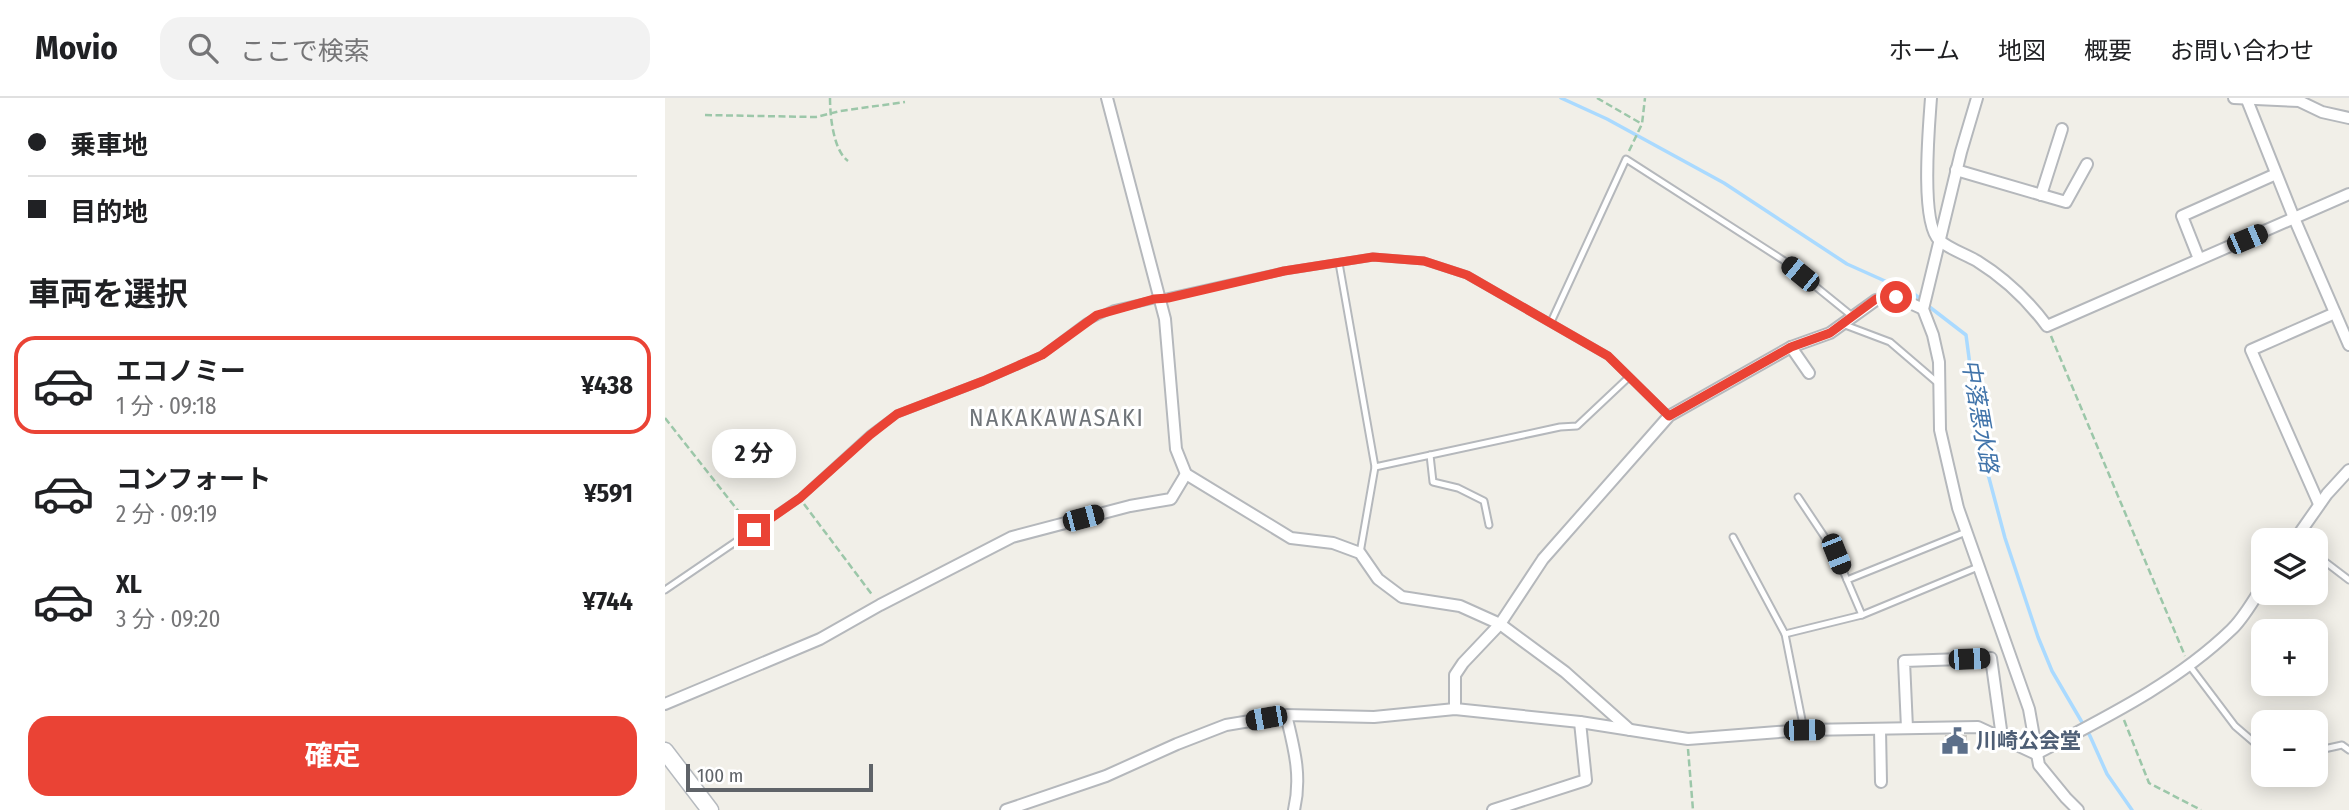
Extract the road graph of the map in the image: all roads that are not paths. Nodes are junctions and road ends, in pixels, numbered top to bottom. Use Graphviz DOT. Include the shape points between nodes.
graph roads {
  1 [pos="1107,98"];
  2 [pos="1931,98"];
  3 [pos="1977,98"];
  4 [pos="2234,98"];
  5 [pos="2322,98"];
  6 [pos="2247,100"];
  7 [pos="2322,112"];
  8 [pos="2349,118"];
  9 [pos="2062,129"];
  10 [pos="2087,164"];
  11 [pos="1956,170"];
  12 [pos="2276,174"];
  13 [pos="2349,194"];
  14 [pos="2041,195"];
  15 [pos="2294,218"];
  16 [pos="1938,240"];
  17 [pos="2199,259"];
  18 [pos="1339,262"];
  19 [pos="1160,298"];
  20 [pos="1923,309"];
  21 [pos="1852,316"];
  22 [pos="2341,316"];
  23 [pos="1551,322"];
  24 [pos="1842,324"];
  25 [pos="2349,345"];
  26 [pos="1791,347"];
  27 [pos="1809,373"];
  28 [pos="1629,377"];
  29 [pos="1939,384"];
  30 [pos="1669,416"];
  31 [pos="1430,455"];
  32 [pos="1374,467"];
  33 [pos="2349,470"];
  34 [pos="1186,474"];
  35 [pos="1798,497"];
  36 [pos="2319,504"];
  37 [pos="1489,525"];
  38 [pos="2304,528"];
  39 [pos="1966,532"];
  40 [pos="1733,537"];
  41 [pos="1360,553"];
  42 [pos="2328,564"];
  43 [pos="1978,567"];
  44 [pos="1847,580"];
  45 [pos="2349,580"];
  46 [pos="665,590"];
  47 [pos="2251,603"];
  48 [pos="1862,615"];
  49 [pos="1500,624"];
  50 [pos="1785,634"];
  51 [pos="2189,665"];
  52 [pos="665,705"];
  53 [pos="1455,709"];
  54 [pos="1286,715"];
  55 [pos="1580,722"];
  56 [pos="1880,729"];
  57 [pos="1907,729"];
  58 [pos="1804,730"];
  59 [pos="1631,731"];
  60 [pos="2002,737"];
  61 [pos="2251,740"];
  62 [pos="2328,748"];
  63 [pos="2349,750"];
  64 [pos="665,751"];
  65 [pos="2036,754"];
  66 [pos="1881,782"];
  67 [pos="2066,799"];
  68 [pos="710,810"];
  69 [pos="1006,810"];
  70 [pos="1294,810"];
  71 [pos="1493,810"];
  72 [pos="2058,810"];
  73 [pos="2078,810"];
  1 -- 19 [label="street"];
  2 -- 16 [label="street" via="1929,219"];
  3 -- 11 [label="street"];
  4 -- 6 [label="street"];
  5 -- 7 [label="street"];
  6 -- 7 [label="street" via="2299,101"];
  6 -- 12 [label="street"];
  7 -- 8 [label="street"];
  9 -- 14 [label="street"];
  10 -- 14 [label="street" via="2066,202"];
  11 -- 14 [label="street"];
  11 -- 16 [label="street"];
  12 -- 15 [label="street"];
  12 -- 17 [label="street" via="2182,216"];
  13 -- 15 [label="street"];
  15 -- 17 [label="street"];
  15 -- 22 [label="street"];
  16 -- 17 [label="street" via="2023,295 2047,327"];
  16 -- 20 [label="street"];
  18 -- 19 [label="lane"];
  18 -- 23 [label="lane" via="1373,257 1424,261 1467,275"];
  18 -- 32 [label="lane"];
  19 -- 34 [label="street" via="1177,449"];
  19 -- 46 [label="lane" via="1097,315 1042,355 897,414 800,498"];
  20 -- 21 [label="street" via="1896,297 1876,299"];
  20 -- 29 [label="street" via="1939,362"];
  21 -- 23 [label="lane" via="1783,260 1626,159"];
  21 -- 24 [label="street"];
  22 -- 25 [label="street"];
  22 -- 36 [label="street" via="2251,350"];
  23 -- 28 [label="lane" via="1608,356"];
  24 -- 26 [label="street"];
  24 -- 29 [label="lane" via="1890,342"];
  26 -- 27 [label="street"];
  26 -- 30 [label="street"];
  28 -- 30 [label="lane"];
  28 -- 31 [label="lane" via="1577,426"];
  29 -- 39 [label="street" via="1940,430"];
  30 -- 49 [label="street" via="1543,559"];
  31 -- 32 [label="lane"];
  31 -- 37 [label="lane" via="1433,482 1484,501"];
  32 -- 41 [label="lane"];
  33 -- 36 [label="street"];
  34 -- 41 [label="street" via="1291,538 1333,543"];
  34 -- 52 [label="street" via="1171,499 1012,537 820,639"];
  35 -- 44 [label="lane" via="1836,554"];
  36 -- 38 [label="street"];
  39 -- 43 [label="street"];
  39 -- 44 [label="lane"];
  40 -- 50 [label="lane"];
  41 -- 49 [label="street" via="1378,579 1402,597 1459,606"];
  42 -- 45 [label="lane"];
  43 -- 48 [label="lane"];
  43 -- 65 [label="street" via="2029,709"];
  44 -- 48 [label="lane"];
  47 -- 51 [label="street" via="2233,628"];
  48 -- 50 [label="lane"];
  49 -- 53 [label="street" via="1455,676"];
  49 -- 59 [label="street" via="1565,672"];
  50 -- 58 [label="lane"];
  51 -- 61 [label="lane" via="2235,726"];
  51 -- 65 [label="street" via="2120,711"];
  53 -- 54 [label="street" via="1374,717"];
  53 -- 55 [label="street"];
  54 -- 69 [label="street" via="1226,725 1106,776"];
  54 -- 70 [label="street" via="1298,766"];
  55 -- 59 [label="street"];
  55 -- 71 [label="street" via="1586,780"];
  56 -- 57 [label="street"];
  56 -- 58 [label="street"];
  56 -- 66 [label="street"];
  57 -- 60 [label="street" via="1978,727"];
  57 -- 60 [label="street" via="1903,661 1991,658"];
  58 -- 59 [label="street" via="1688,739"];
  60 -- 65 [label="street"];
  62 -- 63 [label="lane" via="2342,745"];
  64 -- 68 [label="street"];
  65 -- 67 [label="street" via="2039,765"];
  67 -- 72 [label="street"];
  67 -- 73 [label="street"];
}
